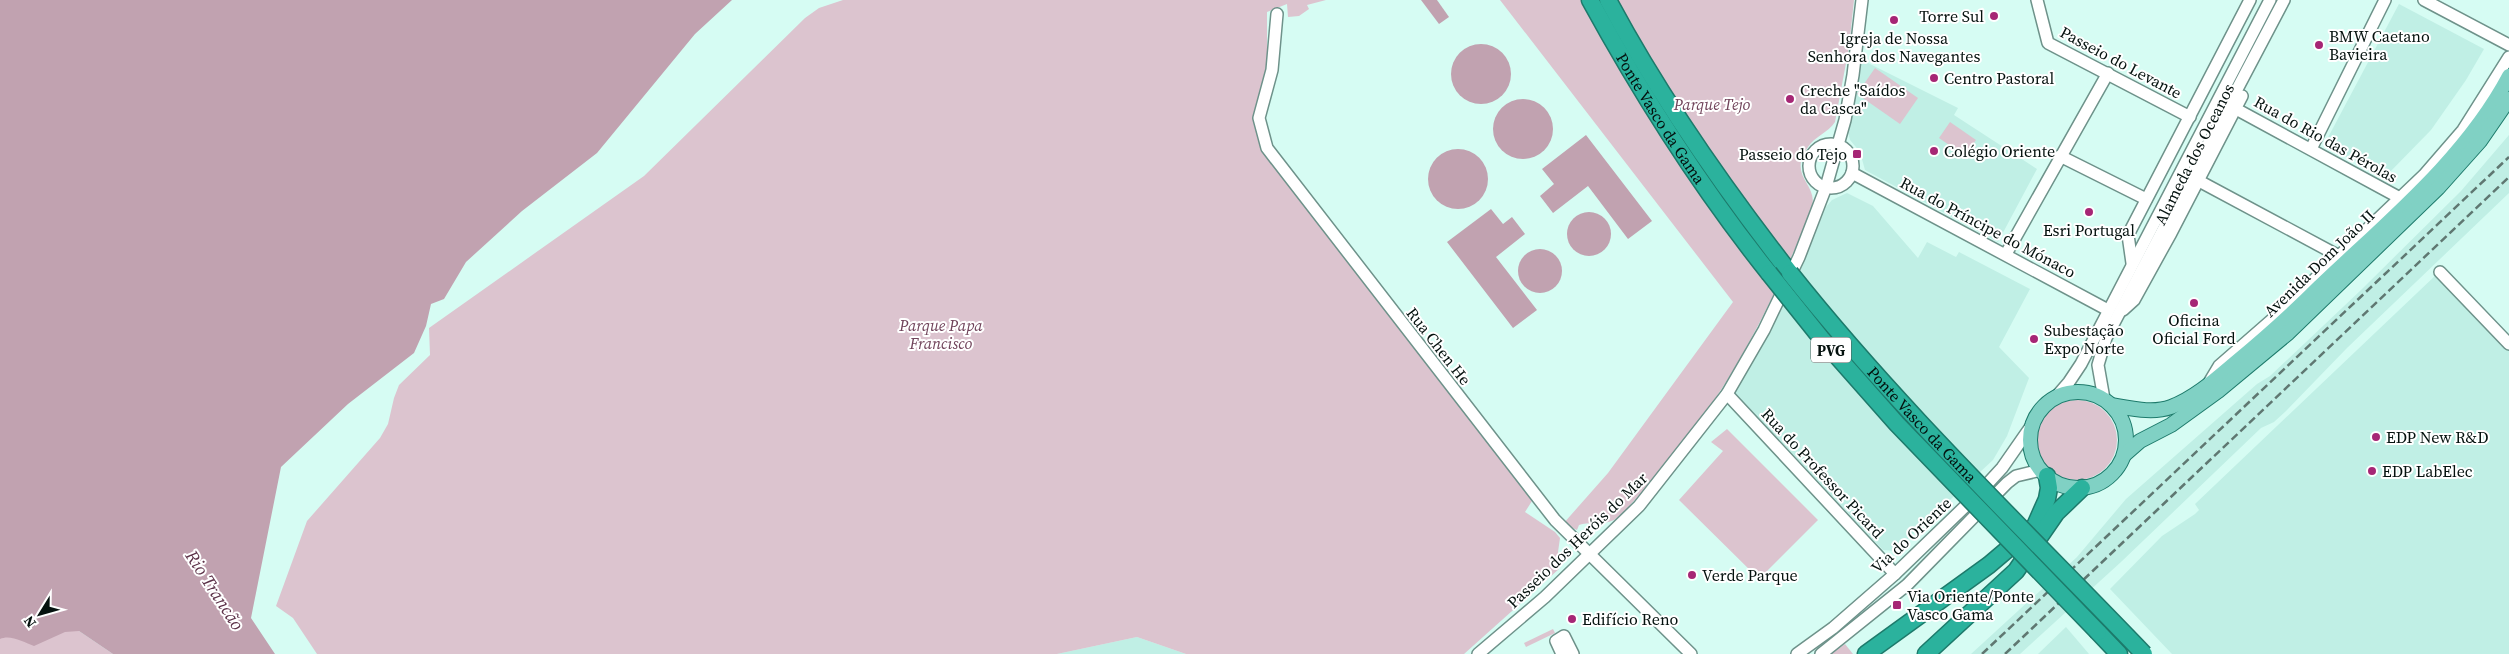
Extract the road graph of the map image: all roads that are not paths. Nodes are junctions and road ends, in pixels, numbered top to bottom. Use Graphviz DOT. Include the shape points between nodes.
graph roads {
  1 [pos="1590,0"];
  2 [pos="1608,0"];
  3 [pos="1862,0"];
  4 [pos="2037,0"];
  5 [pos="2250,0"];
  6 [pos="2270,0"];
  7 [pos="2284,0"];
  8 [pos="2293,0"];
  9 [pos="2385,0"];
  10 [pos="2424,0"];
  11 [pos="1277,14"];
  12 [pos="2509,45"];
  13 [pos="2509,57"];
  14 [pos="2108,73"];
  15 [pos="2509,76"];
  16 [pos="2509,99"];
  17 [pos="2236,109"];
  18 [pos="2190,117"];
  19 [pos="1839,144"];
  20 [pos="2311,150"];
  21 [pos="2060,156"];
  22 [pos="1852,173"];
  23 [pos="2199,181"];
  24 [pos="1826,187"];
  25 [pos="2400,198"];
  26 [pos="2146,199"];
  27 [pos="2006,254"];
  28 [pos="2340,256"];
  29 [pos="2132,262"];
  30 [pos="2440,272"];
  31 [pos="2112,313"];
  32 [pos="2509,344"];
  33 [pos="2208,384"];
  34 [pos="1728,394"];
  35 [pos="2056,396"];
  36 [pos="2107,402"];
  37 [pos="2032,425"];
  38 [pos="2124,455"];
  39 [pos="2044,473"];
  40 [pos="2082,488"];
  41 [pos="2047,526"];
  42 [pos="1949,542"];
  43 [pos="1589,553"];
  44 [pos="1894,574"];
  45 [pos="1858,625"];
  46 [pos="2098,632"];
  47 [pos="1478,654"];
  48 [pos="1562,654"];
  49 [pos="1573,654"];
  50 [pos="1691,654"];
  51 [pos="1797,654"];
  52 [pos="1821,654"];
  53 [pos="1866,654"];
  54 [pos="1885,654"];
  55 [pos="1926,654"];
  56 [pos="2113,654"];
  57 [pos="2119,654"];
  58 [pos="2144,654"];
  1 -- 46 [label="highway, Ponte Vasco da Gama / PVG, bridge" via="1691,166 1791,301 1897,424"];
  2 -- 58 [label="highway, Ponte Vasco da Gama / PVG, bridge" via="1708,161 1752,224 1834,327 1909,412"];
  3 -- 19 [label="street, Passeio dos Heróis do Mar" via="1854,76"];
  4 -- 14 [label="street, Passeio do Levante" via="2048,43"];
  5 -- 18 [label="street, Alameda dos Oceanos"];
  6 -- 29 [label="street, Alameda dos Oceanos"];
  7 -- 31 [label="street, Alameda dos Oceanos"];
  8 -- 17 [label="street, Alameda dos Oceanos"];
  9 -- 20 [label="street"];
  10 -- 12 [label="street"];
  11 -- 43 [label="street, Rua Chen He" via="1272,70 1259,118 1267,148 1517,473 1555,520"];
  13 -- 25 [label="street" via="2463,130"];
  14 -- 18 [label="street, Passeio do Levante"];
  14 -- 21 [label="street"];
  15 -- 33 [label="main road, Avenida Dom João II" via="2471,134 2430,180 2280,325"];
  16 -- 38 [label="main road, Avenida Dom João II" via="2480,141 2438,188 2288,333 2218,391"];
  17 -- 20 [label="street, Rua do Rio das Pérolas"];
  17 -- 23 [label="street, Alameda dos Oceanos"];
  18 -- 26 [label="street, Alameda dos Oceanos"];
  19 -- 22 [label="street" via="1852,158"];
  19 -- 24 [label="street, Passeio dos Heróis do Mar"];
  19 -- 24 [label="street" via="1821,146 1811,159 1812,175"];
  20 -- 25 [label="street, Rua do Rio das Pérolas"];
  21 -- 26 [label="street"];
  21 -- 27 [label="street"];
  22 -- 24 [label="street" via="1841,186"];
  22 -- 27 [label="street, Rua do Príncipe do Mónaco"];
  23 -- 28 [label="street"];
  23 -- 31 [label="street, Alameda dos Oceanos" via="2134,300"];
  24 -- 34 [label="street, Passeio dos Heróis do Mar" via="1799,258"];
  25 -- 28 [label="street"];
  26 -- 29 [label="street, Alameda dos Oceanos" via="2128,235"];
  27 -- 31 [label="street, Rua do Príncipe do Mónaco"];
  28 -- 33 [label="street" via="2219,366"];
  29 -- 31 [label="street, Alameda dos Oceanos"];
  30 -- 32 [label="street"];
  31 -- 35 [label="street, Alameda dos Oceanos" via="2078,370"];
  31 -- 36 [label="street, Alameda dos Oceanos" via="2099,371"];
  33 -- 36 [label="main road, Avenida Dom João II" via="2186,400 2165,409 2144,410"];
  34 -- 43 [label="street, Passeio dos Heróis do Mar" via="1656,487"];
  34 -- 44 [label="street, Rua do Professor Picard"];
  35 -- 36 [label="main road" via="2088,392"];
  35 -- 37 [label="main road" via="2041,408"];
  36 -- 38 [label="main road" via="2120,415 2125,428"];
  37 -- 39 [label="main road" via="2030,441 2033,456"];
  37 -- 44 [label="street, Via do Oriente" via="1994,478"];
  38 -- 40 [label="main road" via="2108,478"];
  39 -- 40 [label="main road" via="2069,487"];
  39 -- 42 [label="street, Via do Oriente" via="2022,474 2011,479"];
  39 -- 53 [label="highway" via="2049,488 2048,499 2035,526 1989,565"];
  40 -- 41 [label="highway" via="2060,508"];
  41 -- 54 [label="highway" via="1997,573"];
  41 -- 55 [label="highway" via="2016,571"];
  42 -- 44 [label="street" via="1917,566"];
  42 -- 45 [label="street, Via do Oriente" via="1906,585"];
  43 -- 47 [label="street, Passeio dos Heróis do Mar" via="1545,597"];
  43 -- 50 [label="street, Rua Chen He"];
  44 -- 45 [label="street" via="1887,593"];
  44 -- 51 [label="street, Via do Oriente" via="1833,628"];
  45 -- 52 [label="street, Via do Oriente"];
  46 -- 56 [label="highway"];
  46 -- 57 [label="highway, Ponte Vasco da Gama / PVG"];
  48 -- 49 [label="street" via="1556,641 1564,636"];
}
